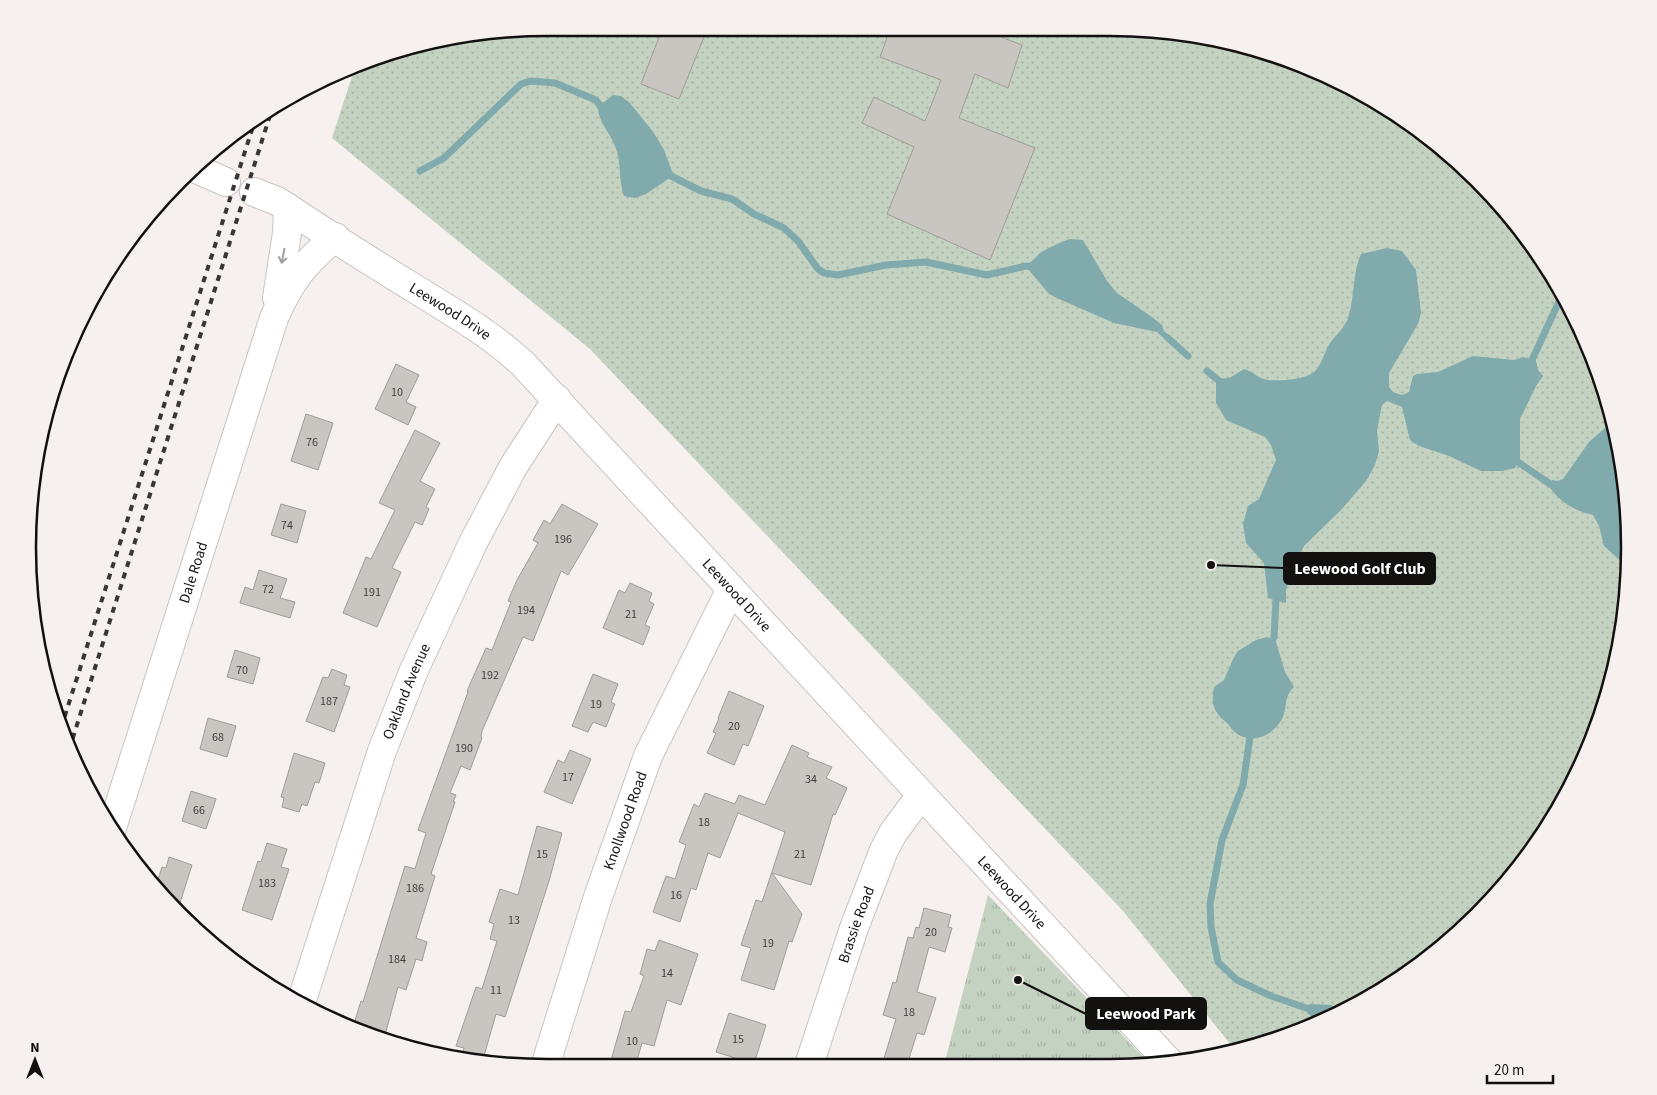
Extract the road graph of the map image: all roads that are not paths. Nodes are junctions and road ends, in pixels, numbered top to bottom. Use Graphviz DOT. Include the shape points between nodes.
graph roads {
  1 [pos="201,171"];
  2 [pos="226,182"];
  3 [pos="254,192"];
  4 [pos="288,208"];
  5 [pos="335,238"];
  6 [pos="274,318"];
  7 [pos="557,399"];
  8 [pos="731,589"];
  9 [pos="921,795"];
  10 [pos="115,820"];
  11 [pos="303,996"];
  12 [pos="1163,1056"];
  13 [pos="547,1059"];
  14 [pos="812,1059"];
  1 -- 2 [label="street"];
  3 -- 4 [label="street, Leewood Drive"];
  4 -- 5 [label="street, Leewood Drive"];
  4 -- 6 [label="street, Dale Road, one-way"];
  5 -- 6 [label="street, Dale Road" via="298,271"];
  5 -- 7 [label="street, Leewood Drive" via="485,332 517,358"];
  6 -- 10 [label="street, Dale Road"];
  7 -- 8 [label="street, Leewood Drive"];
  7 -- 11 [label="street, Oakland Avenue" via="513,467 473,543 414,670 382,751"];
  8 -- 9 [label="street, Leewood Drive"];
  8 -- 13 [label="street, Knollwood Road" via="648,756 598,897"];
  9 -- 12 [label="street, Leewood Drive"];
  9 -- 14 [label="street, Brassie Road" via="884,850 854,928"];
}
